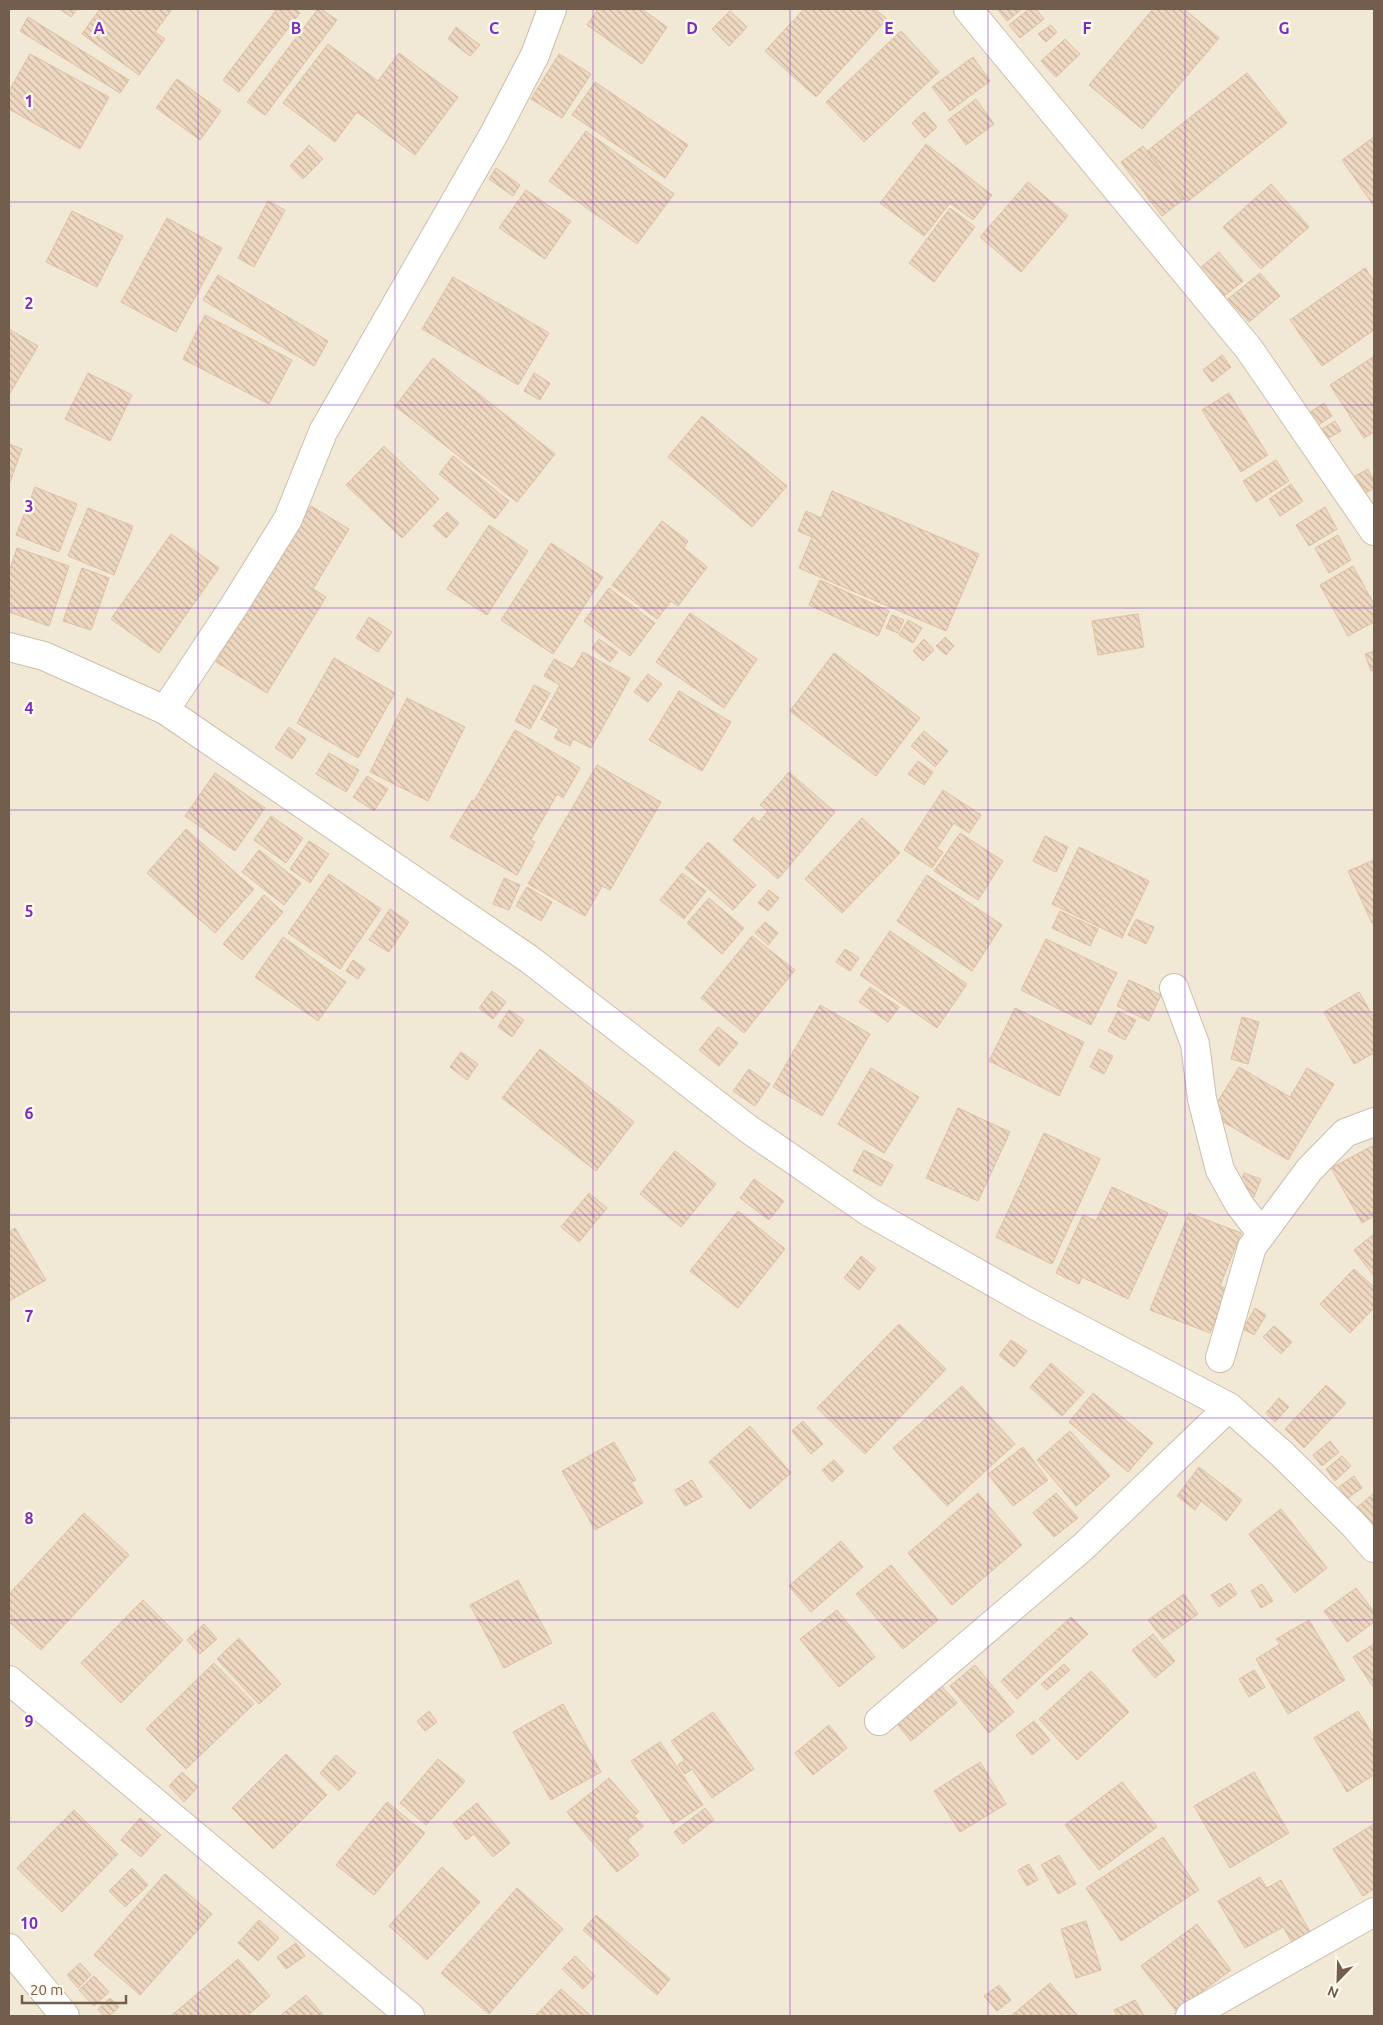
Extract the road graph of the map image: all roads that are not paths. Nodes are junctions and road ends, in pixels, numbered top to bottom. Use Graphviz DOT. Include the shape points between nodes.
graph roads {
  1 [pos="552,9"];
  2 [pos="968,9"];
  3 [pos="1374,531"];
  4 [pos="9,647"];
  5 [pos="165,710"];
  6 [pos="1174,988"];
  7 [pos="1374,1122"];
  8 [pos="1262,1234"];
  9 [pos="1220,1358"];
  10 [pos="1229,1408"];
  11 [pos="1374,1548"];
  12 [pos="9,1680"];
  13 [pos="879,1721"];
  14 [pos="1374,1912"];
  15 [pos="9,1948"];
  16 [pos="65,2016"];
  17 [pos="410,2016"];
  18 [pos="1190,2016"];
  1 -- 5 [label="street" via="535,55 494,134 323,432 288,519"];
  2 -- 3 [label="street" via="1249,349"];
  4 -- 5 [label="street" via="44,656"];
  5 -- 10 [label="street" via="529,959 747,1128 869,1212 1032,1304"];
  6 -- 8 [label="street" via="1195,1044 1202,1100 1220,1170 1239,1204"];
  7 -- 8 [label="street" via="1345,1134 1309,1170"];
  8 -- 9 [label="street" via="1252,1247"];
  10 -- 11 [label="street" via="1288,1461"];
  10 -- 13 [label="street" via="1083,1547"];
  12 -- 17 [label="street"];
  14 -- 18 [label="street"];
  15 -- 16 [label="street"];
}
